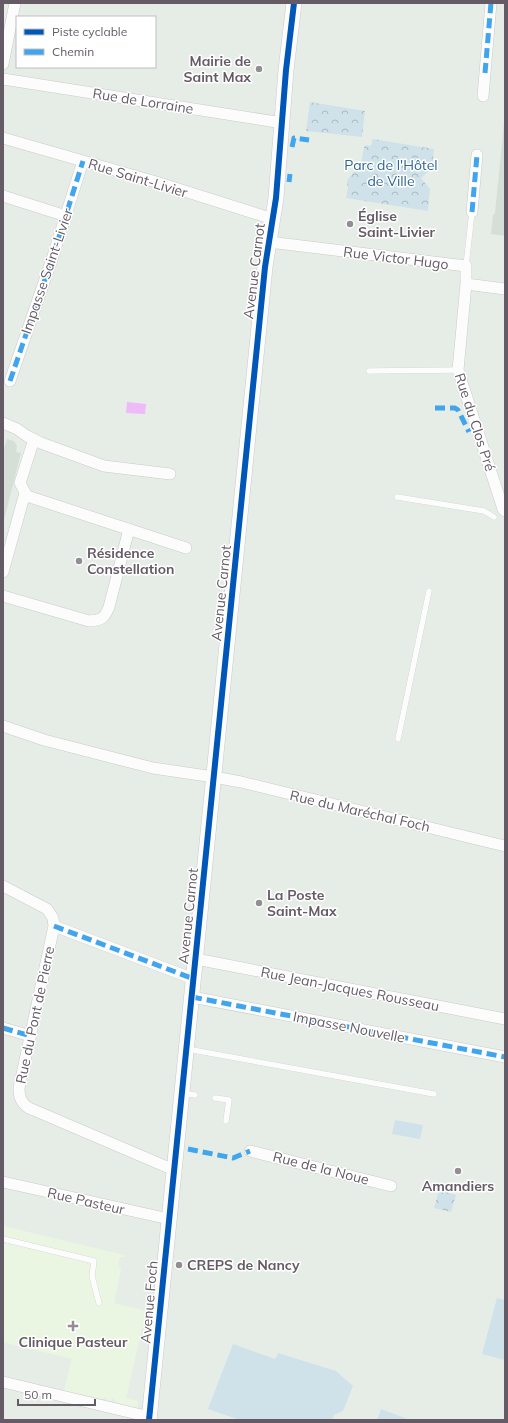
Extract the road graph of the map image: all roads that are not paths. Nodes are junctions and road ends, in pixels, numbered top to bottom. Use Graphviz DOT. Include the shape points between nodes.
graph roads {
  1 [pos="16,3"];
  2 [pos="294,3"];
  3 [pos="491,3"];
  4 [pos="3,64"];
  5 [pos="3,79"];
  6 [pos="483,96"];
  7 [pos="283,123"];
  8 [pos="3,138"];
  9 [pos="477,155"];
  10 [pos="83,161"];
  11 [pos="3,196"];
  12 [pos="472,212"];
  13 [pos="66,216"];
  14 [pos="273,219"];
  15 [pos="269,242"];
  16 [pos="466,266"];
  17 [pos="466,284"];
  18 [pos="505,289"];
  19 [pos="458,370"];
  20 [pos="369,371"];
  21 [pos="10,381"];
  22 [pos="3,423"];
  23 [pos="37,441"];
  24 [pos="170,474"];
  25 [pos="25,493"];
  26 [pos="397,496"];
  27 [pos="505,511"];
  28 [pos="494,517"];
  29 [pos="130,529"];
  30 [pos="186,548"];
  31 [pos="3,572"];
  32 [pos="429,591"];
  33 [pos="3,596"];
  34 [pos="3,726"];
  35 [pos="398,739"];
  36 [pos="214,777"];
  37 [pos="505,846"];
  38 [pos="3,886"];
  39 [pos="54,926"];
  40 [pos="196,959"];
  41 [pos="194,979"];
  42 [pos="192,997"];
  43 [pos="505,1019"];
  44 [pos="3,1028"];
  45 [pos="31,1036"];
  46 [pos="187,1048"];
  47 [pos="505,1057"];
  48 [pos="434,1094"];
  49 [pos="215,1098"];
  50 [pos="226,1121"];
  51 [pos="250,1150"];
  52 [pos="174,1170"];
  53 [pos="3,1182"];
  54 [pos="173,1186"];
  55 [pos="391,1186"];
  56 [pos="169,1219"];
  57 [pos="3,1239"];
  58 [pos="100,1303"];
  59 [pos="3,1382"];
  60 [pos="149,1418"];
  1 -- 4 [label="street"];
  2 -- 7 [label="street, Avenue Carnot"];
  3 -- 6 [label="street"];
  5 -- 7 [label="street, Rue de Lorraine"];
  7 -- 14 [label="street, Avenue Carnot"];
  8 -- 10 [label="street, Rue Saint-Livier"];
  9 -- 12 [label="street"];
  10 -- 13 [label="street, Impasse Saint-Livier"];
  10 -- 14 [label="street, Rue Saint-Livier"];
  11 -- 13 [label="street"];
  12 -- 16 [label="lane"];
  13 -- 21 [label="street, Impasse Saint-Livier"];
  14 -- 15 [label="street, Avenue Carnot"];
  15 -- 16 [label="street, Rue Victor Hugo"];
  15 -- 36 [label="street, Avenue Carnot"];
  16 -- 17 [label="street, Rue Victor Hugo"];
  17 -- 18 [label="street"];
  17 -- 19 [label="street, Rue du Clos Pré"];
  19 -- 20 [label="lane"];
  19 -- 27 [label="street, Rue du Clos Pré"];
  22 -- 23 [label="street"];
  23 -- 24 [label="street" via="109,467"];
  23 -- 25 [label="street" via="20,483"];
  25 -- 29 [label="street" via="33,498"];
  25 -- 31 [label="street"];
  26 -- 28 [label="lane" via="484,511"];
  29 -- 30 [label="street"];
  29 -- 33 [label="street" via="109,607 106,615 100,620 89,620"];
  32 -- 35 [label="lane"];
  34 -- 36 [label="street, Rue du Maréchal Foch" via="44,740 153,768"];
  36 -- 37 [label="street, Rue du Maréchal Foch"];
  36 -- 40 [label="street, Avenue Carnot"];
  38 -- 39 [label="street" via="47,909 53,918"];
  39 -- 41 [label="street"];
  39 -- 45 [label="street, Rue du Pont de Pierre"];
  40 -- 41 [label="street, Avenue Carnot"];
  40 -- 43 [label="street, Rue Jean-Jacques Rousseau"];
  41 -- 42 [label="street, Avenue Carnot"];
  42 -- 46 [label="street, Avenue Carnot"];
  42 -- 47 [label="street, Impasse Nouvelle"];
  44 -- 45 [label="street"];
  45 -- 52 [label="street, Rue du Pont de Pierre" via="19,1088 24,1105"];
  46 -- 48 [label="lane"];
  46 -- 52 [label="street, Avenue Carnot" via="188,1094"];
  49 -- 50 [label="lane" via="229,1100"];
  51 -- 55 [label="street, Rue de la Noue"];
  52 -- 54 [label="street, Avenue Carnot"];
  53 -- 56 [label="street, Rue Pasteur"];
  54 -- 56 [label="street, Avenue Foch"];
  56 -- 60 [label="street, Avenue Foch"];
  57 -- 58 [label="lane" via="94,1261 92,1276"];
  59 -- 60 [label="street"];
}
